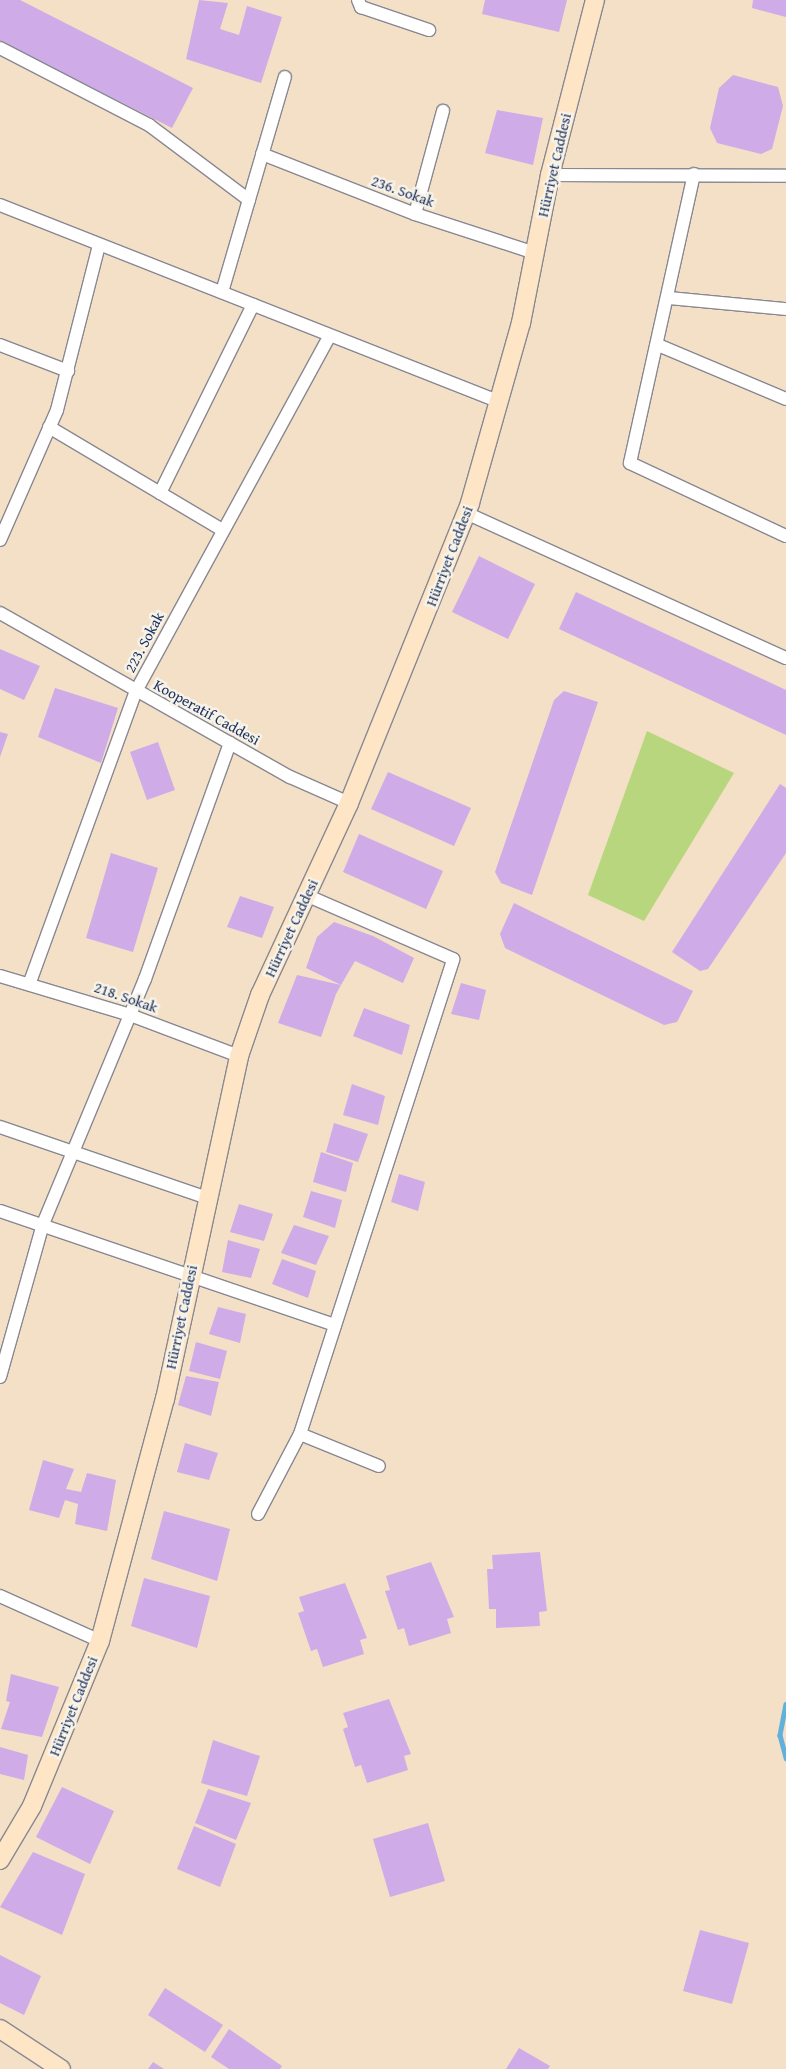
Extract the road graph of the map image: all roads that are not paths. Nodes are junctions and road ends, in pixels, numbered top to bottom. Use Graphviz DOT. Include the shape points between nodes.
graph roads {
  1 [pos="358,0"];
  2 [pos="595,0"];
  3 [pos="429,30"];
  4 [pos="0,48"];
  5 [pos="285,76"];
  6 [pos="443,111"];
  7 [pos="262,154"];
  8 [pos="694,174"];
  9 [pos="550,175"];
  10 [pos="786,176"];
  11 [pos="249,200"];
  12 [pos="0,205"];
  13 [pos="415,214"];
  14 [pos="99,245"];
  15 [pos="535,253"];
  16 [pos="222,292"];
  17 [pos="669,298"];
  18 [pos="253,305"];
  19 [pos="786,309"];
  20 [pos="329,337"];
  21 [pos="658,344"];
  22 [pos="0,345"];
  23 [pos="68,371"];
  24 [pos="786,399"];
  25 [pos="500,402"];
  26 [pos="49,427"];
  27 [pos="160,492"];
  28 [pos="466,513"];
  29 [pos="221,529"];
  30 [pos="786,536"];
  31 [pos="0,540"];
  32 [pos="0,613"];
  33 [pos="786,658"];
  34 [pos="136,691"];
  35 [pos="230,743"];
  36 [pos="349,803"];
  37 [pos="306,894"];
  38 [pos="0,976"];
  39 [pos="30,982"];
  40 [pos="130,1015"];
  41 [pos="239,1056"];
  42 [pos="0,1127"];
  43 [pos="72,1151"];
  44 [pos="207,1198"];
  45 [pos="0,1211"];
  46 [pos="43,1224"];
  47 [pos="189,1277"];
  48 [pos="335,1326"];
  49 [pos="0,1377"];
  50 [pos="300,1434"];
  51 [pos="378,1466"];
  52 [pos="258,1514"];
  53 [pos="0,1596"];
  54 [pos="100,1641"];
  55 [pos="0,1860"];
  56 [pos="0,2029"];
  57 [pos="61,2069"];
  1 -- 3 [label="street" via="361,7"];
  2 -- 9 [label="street, Hürriyet Caddesi"];
  4 -- 11 [label="street" via="149,125"];
  5 -- 7 [label="street"];
  6 -- 13 [label="street"];
  7 -- 11 [label="street"];
  7 -- 13 [label="street, 236. Sokak"];
  8 -- 9 [label="street"];
  8 -- 10 [label="street"];
  8 -- 17 [label="street"];
  9 -- 15 [label="street, Hürriyet Caddesi"];
  11 -- 16 [label="street"];
  12 -- 14 [label="street"];
  13 -- 15 [label="street, 236. Sokak"];
  14 -- 16 [label="street"];
  14 -- 23 [label="street"];
  15 -- 25 [label="street, Hürriyet Caddesi"];
  16 -- 18 [label="street"];
  17 -- 19 [label="street"];
  17 -- 21 [label="street"];
  18 -- 20 [label="street"];
  18 -- 27 [label="street"];
  20 -- 25 [label="street"];
  20 -- 29 [label="street, 223. Sokak"];
  21 -- 24 [label="street"];
  21 -- 30 [label="street" via="630,463"];
  22 -- 23 [label="street"];
  23 -- 26 [label="street"];
  25 -- 28 [label="street, Hürriyet Caddesi"];
  26 -- 27 [label="street"];
  26 -- 31 [label="street"];
  27 -- 29 [label="street"];
  28 -- 33 [label="street"];
  28 -- 36 [label="street, Hürriyet Caddesi"];
  29 -- 34 [label="street, 223. Sokak"];
  32 -- 34 [label="street, Kooperatif Caddesi"];
  34 -- 35 [label="street, Kooperatif Caddesi"];
  34 -- 39 [label="street, 223. Sokak"];
  35 -- 36 [label="street, Kooperatif Caddesi" via="290,777"];
  35 -- 40 [label="street"];
  36 -- 37 [label="street, Hürriyet Caddesi"];
  37 -- 41 [label="street, Hürriyet Caddesi" via="260,995"];
  37 -- 48 [label="street" via="453,959"];
  38 -- 39 [label="street, 218. Sokak"];
  39 -- 40 [label="street, 218. Sokak"];
  40 -- 41 [label="street, 218. Sokak"];
  40 -- 43 [label="street"];
  41 -- 44 [label="street, Hürriyet Caddesi"];
  42 -- 43 [label="street"];
  43 -- 44 [label="street"];
  43 -- 46 [label="street"];
  44 -- 47 [label="street, Hürriyet Caddesi"];
  45 -- 46 [label="street"];
  46 -- 47 [label="street"];
  46 -- 49 [label="street"];
  47 -- 48 [label="street"];
  47 -- 54 [label="street, Hürriyet Caddesi" via="165,1399"];
  48 -- 50 [label="street"];
  50 -- 51 [label="street"];
  50 -- 52 [label="street"];
  53 -- 54 [label="street"];
  54 -- 55 [label="street, Hürriyet Caddesi" via="32,1806"];
  56 -- 57 [label="street"];
}
